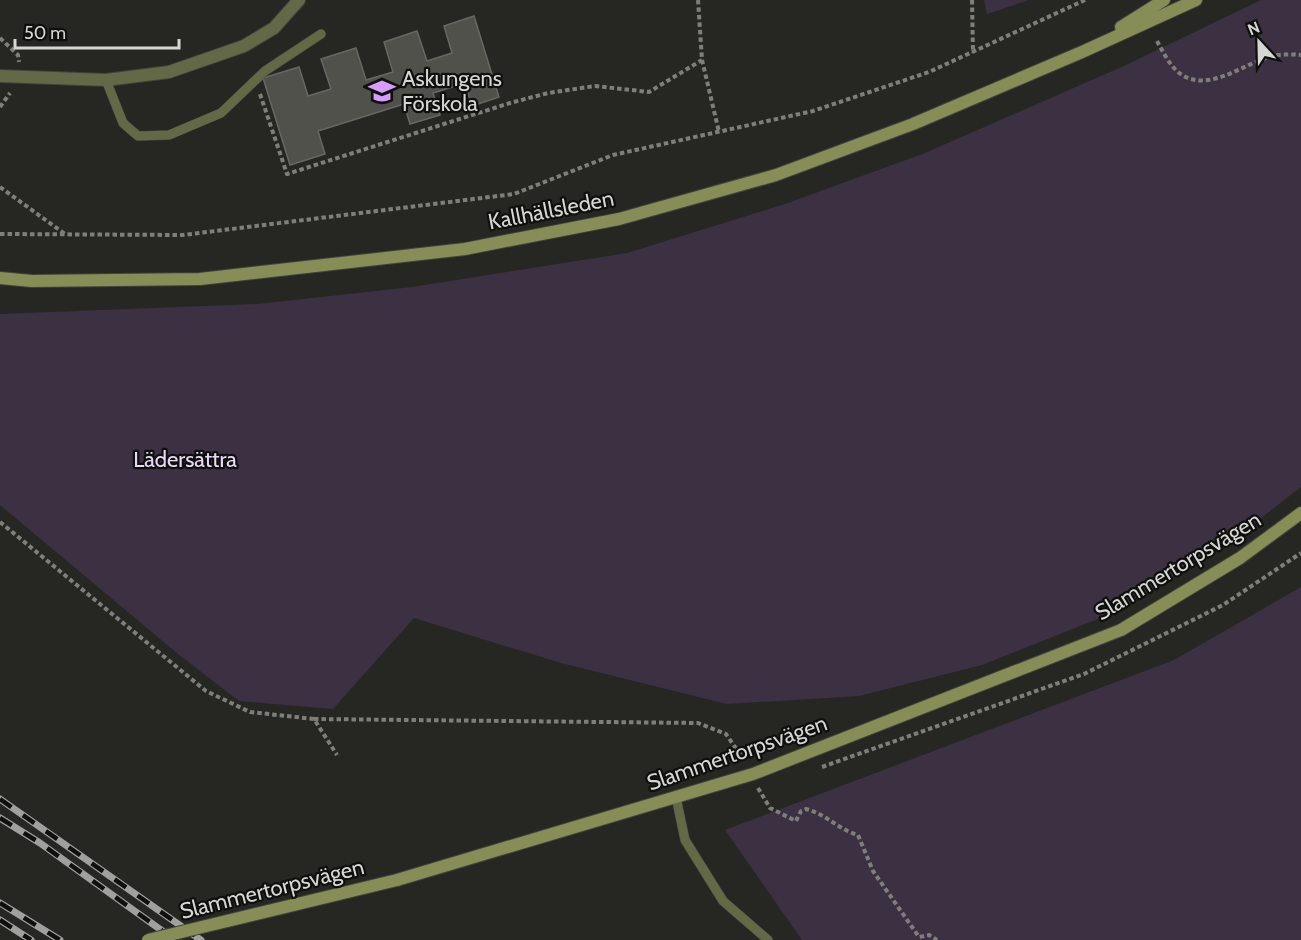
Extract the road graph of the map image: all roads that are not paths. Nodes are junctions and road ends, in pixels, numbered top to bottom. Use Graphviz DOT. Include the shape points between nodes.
graph roads {
  1 [pos="299,0"];
  2 [pos="1164,0"];
  3 [pos="1196,0"];
  4 [pos="321,34"];
  5 [pos="1082,52"];
  6 [pos="0,76"];
  7 [pos="106,80"];
  8 [pos="0,278"];
  9 [pos="1301,513"];
  10 [pos="676,797"];
  11 [pos="148,940"];
  12 [pos="768,940"];
  1 -- 7 [label="street" via="274,28 244,46 169,72"];
  2 -- 5 [label="street, Kallhällsleden"];
  3 -- 5 [label="street, Kallhällsleden"];
  4 -- 7 [label="lane" via="265,71 221,113 169,135 138,136 123,123"];
  5 -- 8 [label="street, Kallhällsleden" via="913,124 786,171 619,219 465,249 200,279"];
  6 -- 7 [label="street"];
  9 -- 10 [label="street, Slammertorpsvägen" via="1240,558 1121,630 753,774"];
  10 -- 11 [label="street, Slammertorpsvägen, bridge" via="397,880"];
  10 -- 12 [label="lane" via="685,840 723,901"];
}
